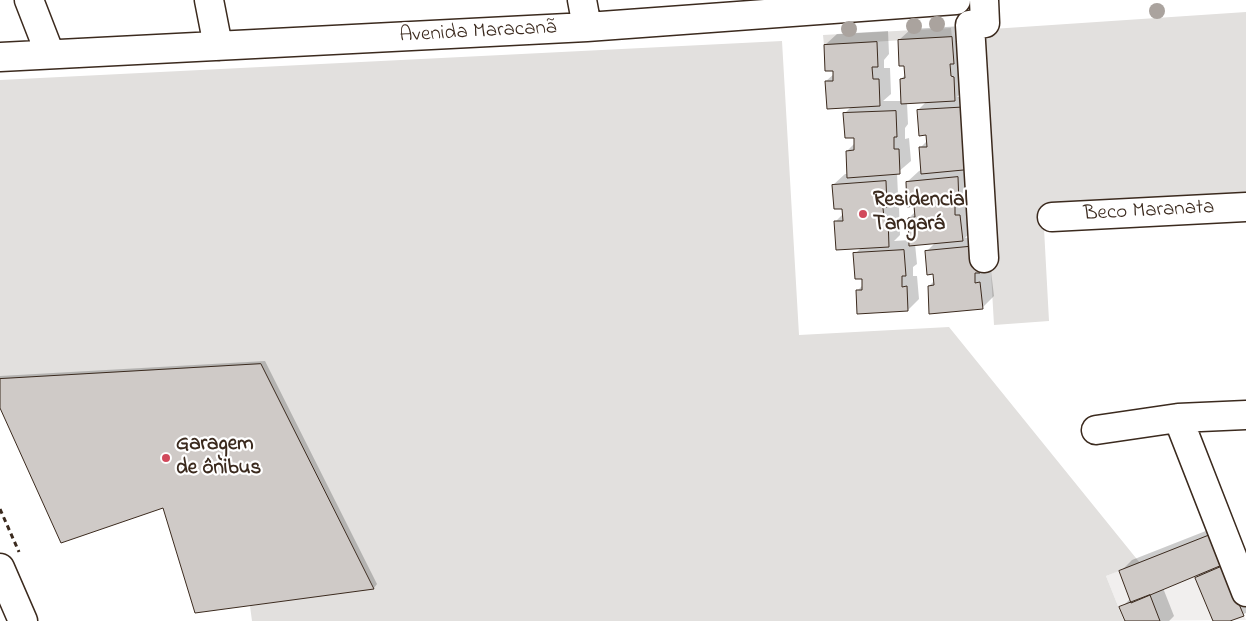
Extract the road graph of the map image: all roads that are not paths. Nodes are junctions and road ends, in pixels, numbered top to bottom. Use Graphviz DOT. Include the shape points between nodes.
graph roads {
  1 [pos="29,0"];
  2 [pos="208,0"];
  3 [pos="582,0"];
  4 [pos="956,0"];
  5 [pos="984,0"];
  6 [pos="587,27"];
  7 [pos="218,46"];
  8 [pos="50,54"];
  9 [pos="0,57"];
  10 [pos="1246,207"];
  11 [pos="1052,217"];
  12 [pos="984,258"];
  13 [pos="1246,415"];
  14 [pos="1178,418"];
  15 [pos="1096,430"];
  16 [pos="0,568"];
  17 [pos="1246,592"];
  18 [pos="23,621"];
  1 -- 8 [label="street"];
  2 -- 7 [label="street"];
  3 -- 6 [label="street"];
  4 -- 6 [label="street, Avenida Maracanã"];
  5 -- 12 [label="street" via="985,23 970,24"];
  6 -- 7 [label="street, Avenida Maracanã"];
  7 -- 8 [label="street, Avenida Maracanã"];
  8 -- 9 [label="street, Avenida Maracanã"];
  10 -- 11 [label="street, Beco Maranata"];
  13 -- 14 [label="street"];
  14 -- 15 [label="street"];
  14 -- 17 [label="street"];
  16 -- 18 [label="street"];
}
